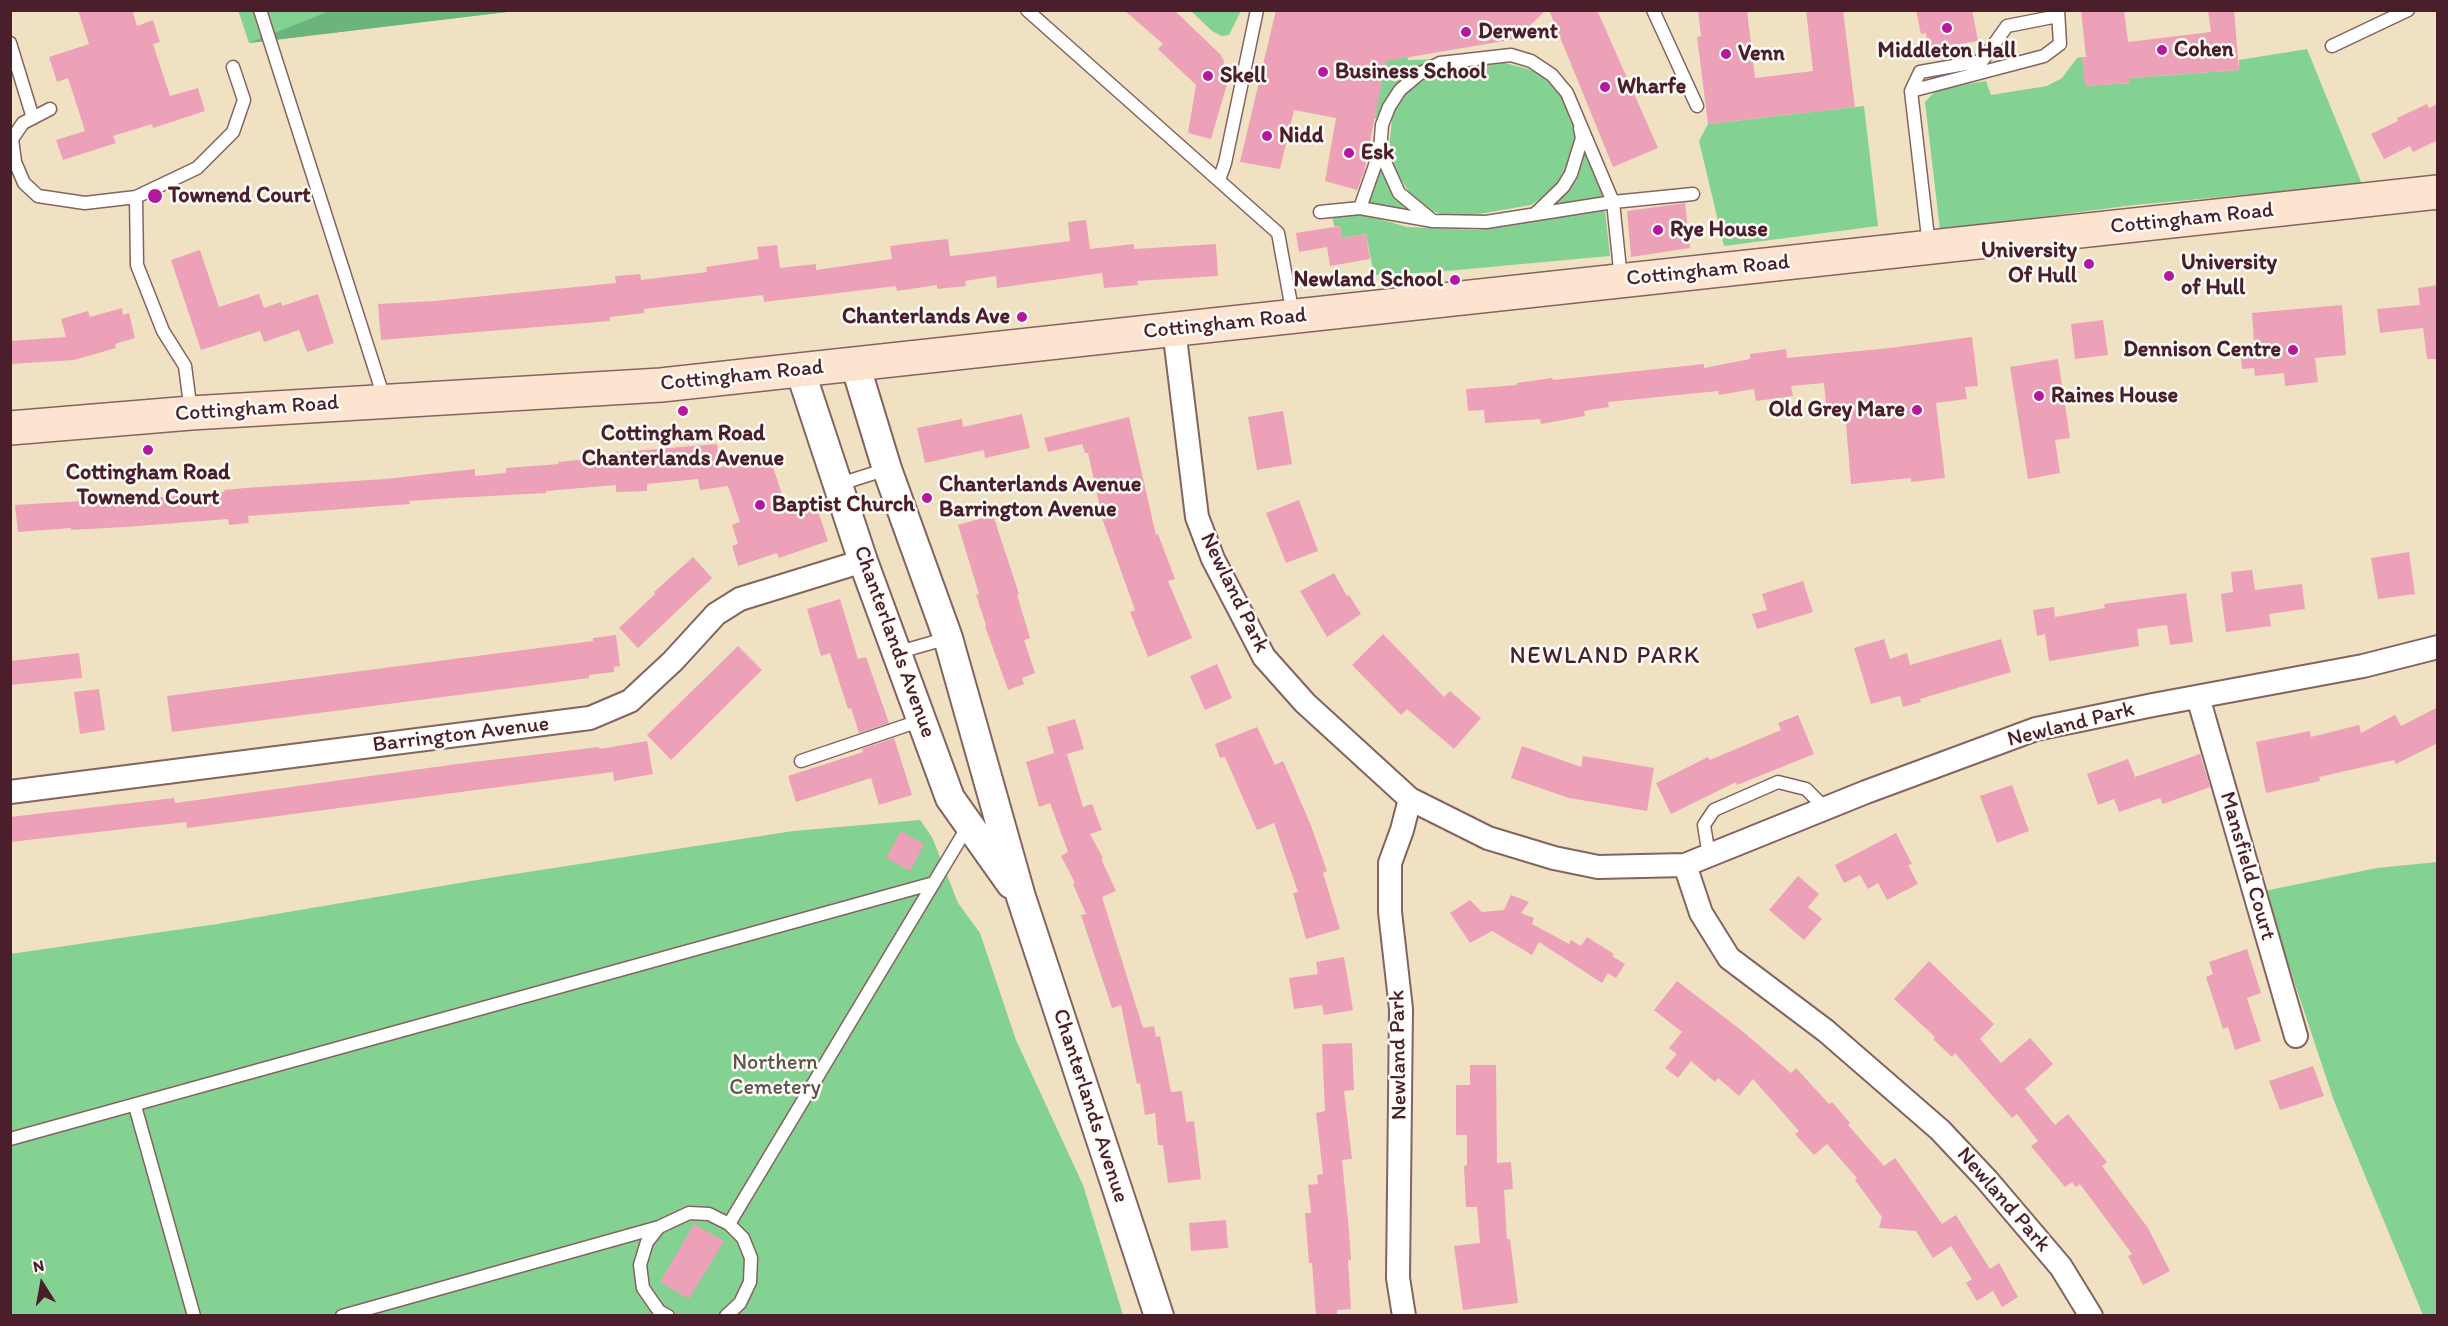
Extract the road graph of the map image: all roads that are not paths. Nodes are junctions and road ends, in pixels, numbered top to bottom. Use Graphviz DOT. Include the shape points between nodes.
graph roads {
  1 [pos="260,10"];
  2 [pos="1027,10"];
  3 [pos="1257,10"];
  4 [pos="1653,10"];
  5 [pos="2408,10"];
  6 [pos="2058,13"];
  7 [pos="10,43"];
  8 [pos="2332,46"];
  9 [pos="233,67"];
  10 [pos="1911,91"];
  11 [pos="1697,106"];
  12 [pos="50,109"];
  13 [pos="1578,115"];
  14 [pos="33,118"];
  15 [pos="1380,150"];
  16 [pos="1219,180"];
  17 [pos="2438,192"];
  18 [pos="1693,194"];
  19 [pos="136,197"];
  20 [pos="1613,202"];
  21 [pos="1360,208"];
  22 [pos="1320,212"];
  23 [pos="1536,213"];
  24 [pos="1433,221"];
  25 [pos="1929,247"];
  26 [pos="1621,281"];
  27 [pos="1294,316"];
  28 [pos="1174,330"];
  29 [pos="855,364"];
  30 [pos="800,370"];
  31 [pos="386,402"];
  32 [pos="191,413"];
  33 [pos="10,428"];
  34 [pos="887,469"];
  35 [pos="840,484"];
  36 [pos="863,561"];
  37 [pos="948,638"];
  38 [pos="2438,647"];
  39 [pos="896,653"];
  40 [pos="2198,697"];
  41 [pos="922,720"];
  42 [pos="801,761"];
  43 [pos="10,792"];
  44 [pos="1410,799"];
  45 [pos="1826,808"];
  46 [pos="969,825"];
  47 [pos="1709,856"];
  48 [pos="1685,865"];
  49 [pos="934,882"];
  50 [pos="1021,897"];
  51 [pos="2296,1036"];
  52 [pos="135,1106"];
  53 [pos="10,1139"];
  54 [pos="729,1224"];
  55 [pos="659,1227"];
  56 [pos="194,1316"];
  57 [pos="342,1316"];
  58 [pos="668,1316"];
  59 [pos="726,1316"];
  60 [pos="1159,1316"];
  61 [pos="1404,1316"];
  62 [pos="2091,1316"];
  1 -- 31 [label="lane"];
  2 -- 16 [label="lane"];
  3 -- 16 [label="lane"];
  4 -- 11 [label="lane"];
  5 -- 8 [label="lane"];
  6 -- 10 [label="lane" via="2007,26 1982,61 1920,72"];
  6 -- 10 [label="lane" via="2060,44 2044,56"];
  7 -- 14 [label="lane"];
  9 -- 19 [label="lane" via="244,100 233,132 197,168"];
  10 -- 25 [label="lane"];
  12 -- 14 [label="lane"];
  13 -- 15 [label="lane" via="1552,75 1531,61 1511,55 1440,63 1400,90 1382,125"];
  13 -- 20 [label="lane"];
  13 -- 23 [label="lane" via="1582,138 1571,174 1563,188"];
  14 -- 19 [label="lane" via="23,123 12,139 15,162 24,183 38,196 85,203"];
  15 -- 21 [label="lane"];
  15 -- 24 [label="lane" via="1399,193"];
  16 -- 27 [label="lane" via="1278,232"];
  17 -- 25 [label="main road, Cottingham Road"];
  18 -- 20 [label="lane"];
  19 -- 32 [label="lane" via="137,265 164,331 185,366"];
  20 -- 23 [label="lane"];
  20 -- 26 [label="lane"];
  21 -- 22 [label="lane"];
  21 -- 24 [label="lane"];
  23 -- 24 [label="lane" via="1486,222"];
  25 -- 26 [label="main road, Cottingham Road"];
  26 -- 27 [label="main road, Cottingham Road"];
  27 -- 28 [label="main road, Cottingham Road"];
  28 -- 29 [label="main road, Cottingham Road"];
  28 -- 44 [label="street, Newland Park" via="1197,517 1214,559 1264,657 1305,704"];
  29 -- 30 [label="main road, Cottingham Road"];
  29 -- 34 [label="street, Chanterlands Avenue"];
  30 -- 31 [label="main road, Cottingham Road" via="661,385"];
  30 -- 35 [label="street, Chanterlands Avenue"];
  31 -- 32 [label="main road, Cottingham Road"];
  32 -- 33 [label="main road, Cottingham Road"];
  34 -- 35 [label="lane"];
  34 -- 37 [label="street, Chanterlands Avenue"];
  35 -- 36 [label="street, Chanterlands Avenue"];
  36 -- 39 [label="street, Chanterlands Avenue"];
  36 -- 43 [label="street, Barrington Avenue" via="740,599 716,614 630,701 590,718"];
  37 -- 39 [label="lane"];
  37 -- 50 [label="street, Chanterlands Avenue"];
  38 -- 40 [label="street, Newland Park" via="2363,666"];
  39 -- 41 [label="street, Chanterlands Avenue"];
  40 -- 45 [label="street, Newland Park" via="2036,729"];
  40 -- 51 [label="street, Mansfield Court"];
  41 -- 42 [label="lane"];
  41 -- 46 [label="street, Chanterlands Avenue" via="950,798"];
  44 -- 48 [label="street, Newland Park" via="1488,838 1554,858 1598,867"];
  44 -- 61 [label="street, Newland Park" via="1390,863 1390,912 1401,1009 1398,1278"];
  45 -- 47 [label="street, Newland Park"];
  45 -- 47 [label="lane" via="1806,789 1778,782 1714,810 1704,825"];
  46 -- 49 [label="lane"];
  46 -- 50 [label="street, Chanterlands Avenue"];
  47 -- 48 [label="street, Newland Park"];
  48 -- 62 [label="street, Newland Park" via="1701,913 1729,958 1826,1031 1940,1130 2061,1267"];
  49 -- 52 [label="lane"];
  49 -- 54 [label="lane"];
  50 -- 60 [label="street, Chanterlands Avenue"];
  52 -- 53 [label="lane"];
  52 -- 56 [label="lane"];
  54 -- 55 [label="lane" via="709,1214 689,1213"];
  54 -- 59 [label="lane" via="743,1238 751,1258 750,1282 740,1303"];
  55 -- 57 [label="lane"];
  55 -- 58 [label="lane" via="647,1242 640,1265 644,1288 659,1311"];
}
